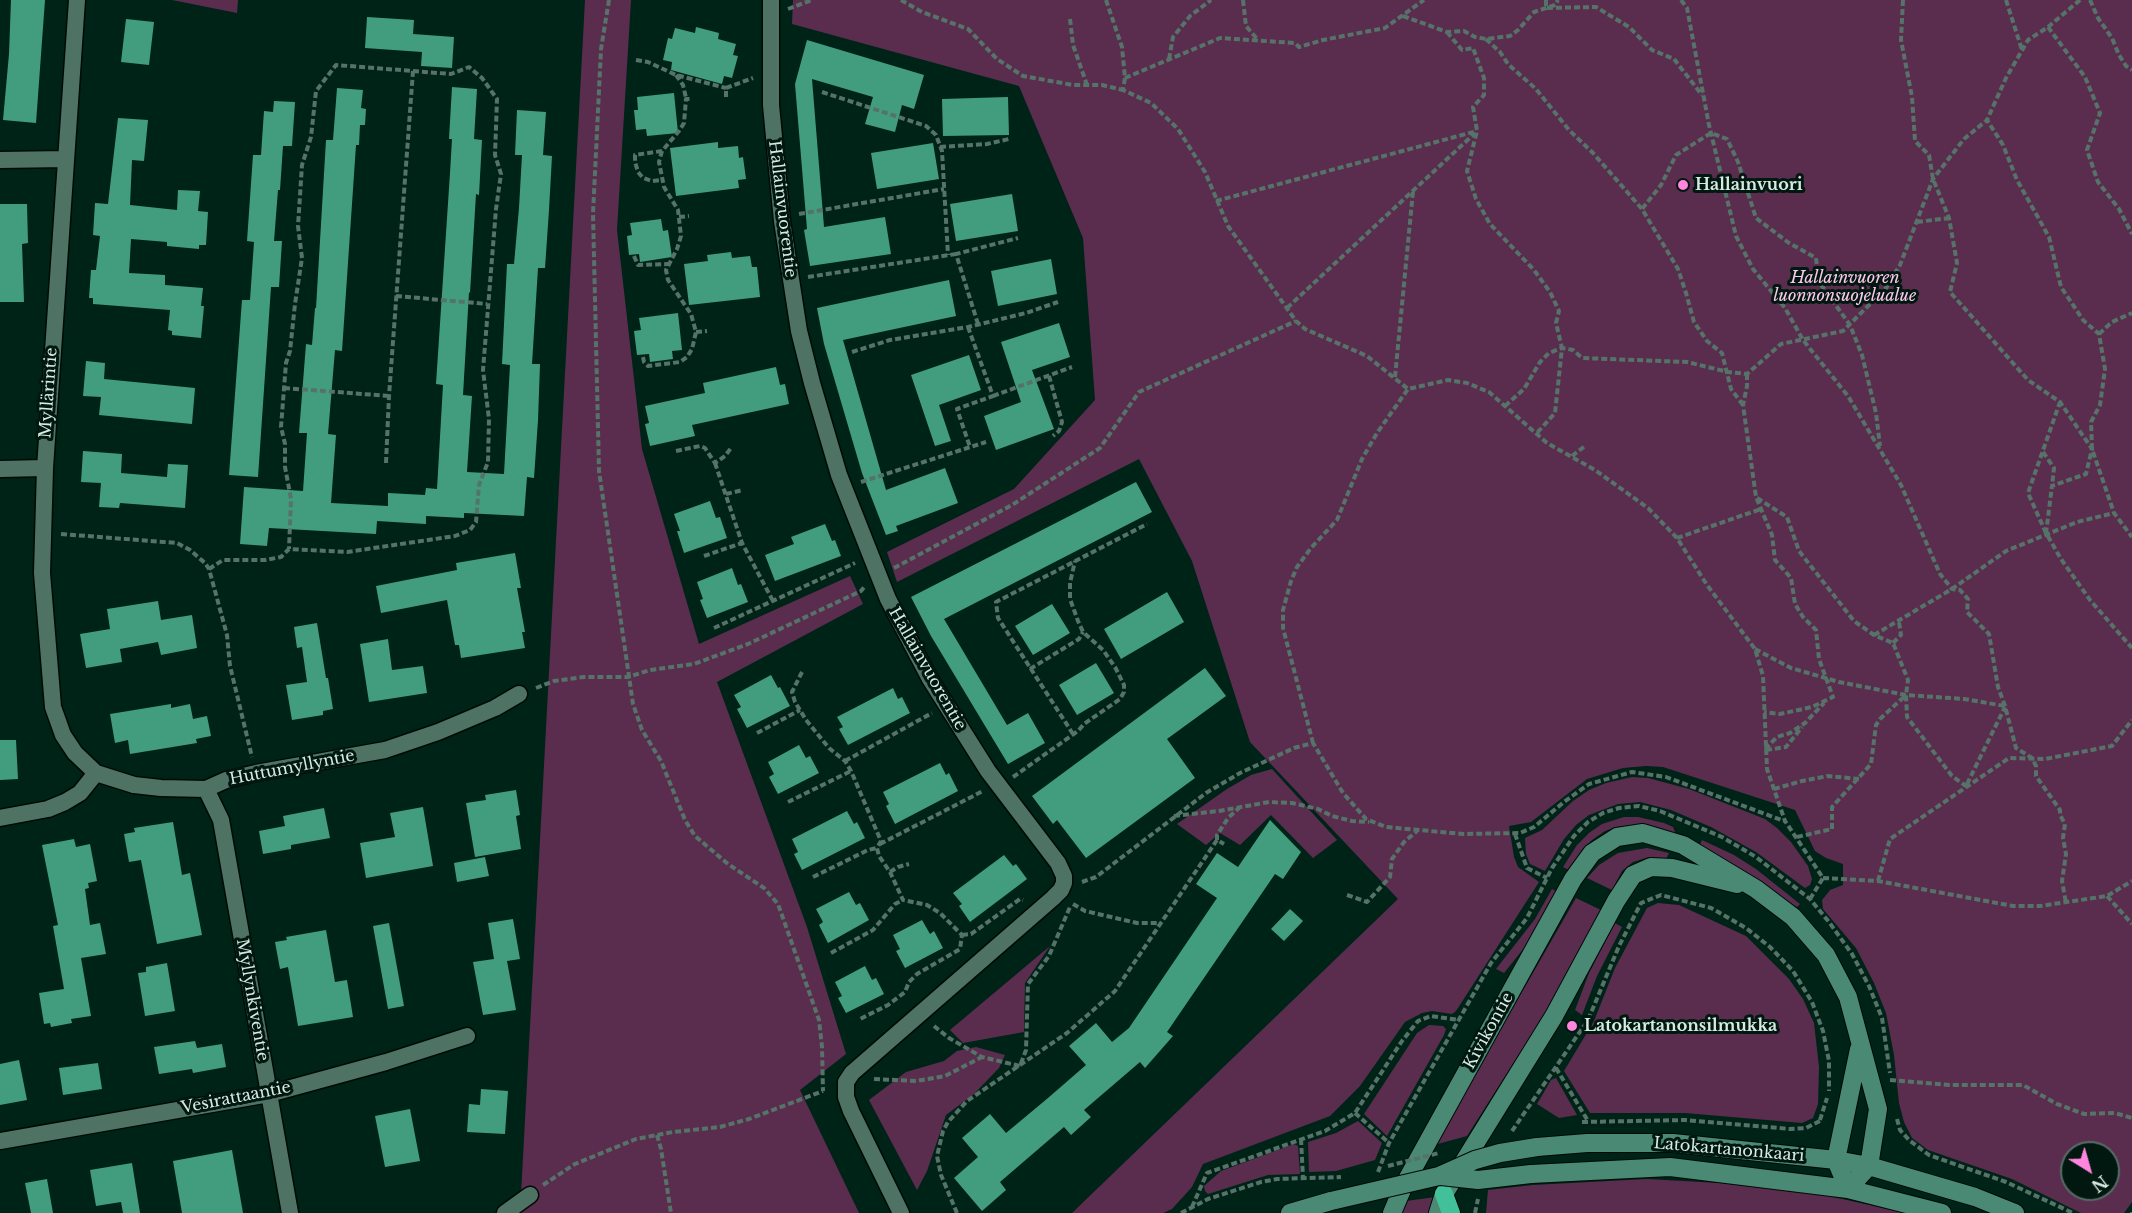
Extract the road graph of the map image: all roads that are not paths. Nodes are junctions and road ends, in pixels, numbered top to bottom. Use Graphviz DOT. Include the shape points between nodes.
graph roads {
  1 [pos="77,0"];
  2 [pos="778,5"];
  3 [pos="65,159"];
  4 [pos="0,160"];
  5 [pos="45,468"];
  6 [pos="0,469"];
  7 [pos="519,694"];
  8 [pos="96,773"];
  9 [pos="206,789"];
  10 [pos="0,818"];
  11 [pos="1756,889"];
  12 [pos="467,1036"];
  13 [pos="1860,1044"];
  14 [pos="269,1094"];
  15 [pos="0,1141"];
  16 [pos="1836,1160"];
  17 [pos="1869,1166"];
  18 [pos="1439,1176"];
  19 [pos="1848,1189"];
  20 [pos="1444,1194"];
  21 [pos="530,1195"];
  22 [pos="290,1213"];
  23 [pos="505,1213"];
  24 [pos="901,1213"];
  25 [pos="1290,1213"];
  26 [pos="1392,1213"];
  27 [pos="1438,1213"];
  28 [pos="1451,1213"];
  29 [pos="1942,1213"];
  30 [pos="2015,1213"];
  1 -- 3 [label="street, Myllärintie"];
  2 -- 24 [label="street, Hallainvuorentie" via="772,115 786,250 799,331 845,492 888,599 930,679 988,771 1064,876 1061,890 1053,898 846,1082 846,1097 856,1124"];
  3 -- 4 [label="street"];
  3 -- 5 [label="street, Myllärintie"];
  5 -- 6 [label="street"];
  5 -- 8 [label="street, Myllärintie" via="42,573 53,707 63,735"];
  7 -- 9 [label="street, Huttumyllyntie" via="495,708 386,750 256,773"];
  8 -- 9 [label="street, Huttumyllyntie" via="134,785"];
  8 -- 10 [label="street" via="80,793 65,802"];
  9 -- 14 [label="street, Myllynkiventie" via="221,820"];
  11 -- 13 [label="street" via="1793,917 1826,955 1848,997"];
  11 -- 20 [label="street" via="1672,868 1651,867 1633,875 1554,1016"];
  11 -- 26 [label="street, Kivikontie" via="1683,845 1644,833 1617,837 1592,853 1562,900"];
  12 -- 14 [label="street, Vesirattaantie"];
  13 -- 16 [label="street"];
  13 -- 17 [label="street" via="1878,1109"];
  14 -- 15 [label="street, Vesirattaantie"];
  14 -- 22 [label="street, Myllynkiventie"];
  16 -- 17 [label="street, Latokartanonkaari"];
  16 -- 18 [label="street, Latokartanonkaari, bridge" via="1673,1143 1587,1143 1500,1153"];
  16 -- 19 [label="street"];
  17 -- 19 [label="street"];
  17 -- 30 [label="street, Latokartanonkaari"];
  18 -- 19 [label="street, Latokartanonkaari, bridge" via="1478,1180 1670,1167"];
  18 -- 25 [label="street, Latokartanonkaari, bridge"];
  19 -- 29 [label="street, Latokartanonkaari"];
  20 -- 27 [label="street"];
  20 -- 28 [label="highway"];
  21 -- 23 [label="street"];
}
